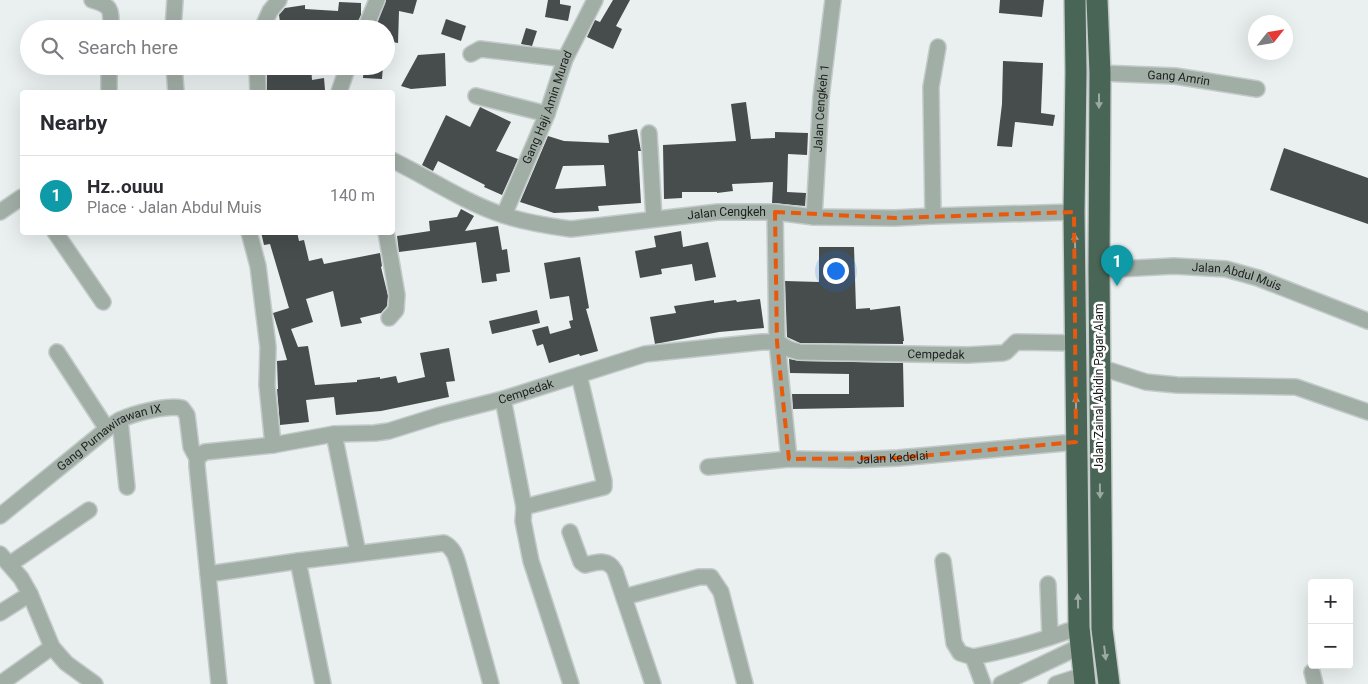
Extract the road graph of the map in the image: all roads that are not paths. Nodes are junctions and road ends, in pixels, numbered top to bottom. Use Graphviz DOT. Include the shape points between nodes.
graph roads {
  1 [pos="92,0"];
  2 [pos="175,0"];
  3 [pos="279,0"];
  4 [pos="377,0"];
  5 [pos="595,0"];
  6 [pos="833,0"];
  7 [pos="1075,0"];
  8 [pos="1098,0"];
  9 [pos="111,20"];
  10 [pos="174,20"];
  11 [pos="266,20"];
  12 [pos="369,20"];
  13 [pos="1075,43"];
  14 [pos="1099,44"];
  15 [pos="938,47"];
  16 [pos="471,54"];
  17 [pos="565,59"];
  18 [pos="1076,72"];
  19 [pos="1100,73"];
  20 [pos="109,75"];
  21 [pos="175,75"];
  22 [pos="257,75"];
  23 [pos="345,75"];
  24 [pos="1257,89"];
  25 [pos="109,90"];
  26 [pos="176,90"];
  27 [pos="258,90"];
  28 [pos="340,90"];
  29 [pos="476,96"];
  30 [pos="547,114"];
  31 [pos="649,134"];
  32 [pos="395,162"];
  33 [pos="20,198"];
  34 [pos="0,212"];
  35 [pos="775,212"];
  36 [pos="1074,212"];
  37 [pos="504,215"];
  38 [pos="814,216"];
  39 [pos="933,216"];
  40 [pos="654,219"];
  41 [pos="57,235"];
  42 [pos="251,235"];
  43 [pos="387,235"];
  44 [pos="1099,270"];
  45 [pos="102,302"];
  46 [pos="390,318"];
  47 [pos="1368,321"];
  48 [pos="777,342"];
  49 [pos="1076,343"];
  50 [pos="57,352"];
  51 [pos="1099,367"];
  52 [pos="579,375"];
  53 [pos="503,399"];
  54 [pos="1368,412"];
  55 [pos="120,420"];
  56 [pos="107,429"];
  57 [pos="334,434"];
  58 [pos="1076,442"];
  59 [pos="273,445"];
  60 [pos="197,458"];
  61 [pos="789,459"];
  62 [pos="708,467"];
  63 [pos="127,487"];
  64 [pos="524,507"];
  65 [pos="89,510"];
  66 [pos="0,516"];
  67 [pos="570,532"];
  68 [pos="358,553"];
  69 [pos="5,559"];
  70 [pos="298,561"];
  71 [pos="943,561"];
  72 [pos="208,574"];
  73 [pos="1048,584"];
  74 [pos="30,594"];
  75 [pos="624,597"];
  76 [pos="0,613"];
  77 [pos="1050,637"];
  78 [pos="1080,637"];
  79 [pos="52,647"];
  80 [pos="973,657"];
  81 [pos="1084,680"];
  82 [pos="0,684"];
  83 [pos="95,684"];
  84 [pos="219,684"];
  85 [pos="323,684"];
  86 [pos="491,684"];
  87 [pos="571,684"];
  88 [pos="653,684"];
  89 [pos="744,684"];
  90 [pos="983,684"];
  91 [pos="1001,684"];
  92 [pos="1056,684"];
  93 [pos="1109,684"];
  1 -- 9 [label="street" via="107,5"];
  2 -- 10 [label="street"];
  3 -- 11 [label="street"];
  4 -- 12 [label="street"];
  5 -- 17 [label="street, Gang Haji Amin Murad"];
  6 -- 38 [label="street, Jalan Cengkeh 1" via="821,97"];
  7 -- 13 [label="highway, Jalan Zainal Abidin Pagar Alam"];
  8 -- 14 [label="highway, Jalan Zainal Abidin Pagar Alam"];
  13 -- 14 [label="highway"];
  13 -- 18 [label="highway, Jalan Zainal Abidin Pagar Alam"];
  14 -- 19 [label="highway, Jalan Zainal Abidin Pagar Alam"];
  15 -- 39 [label="street" via="931,87"];
  16 -- 17 [label="street" via="480,49"];
  17 -- 30 [label="street, Gang Haji Amin Murad"];
  18 -- 19 [label="highway"];
  18 -- 36 [label="highway, Jalan Zainal Abidin Pagar Alam"];
  19 -- 24 [label="street, Gang Amrin" via="1175,76"];
  19 -- 44 [label="highway, Jalan Zainal Abidin Pagar Alam, one-way"];
  20 -- 25 [label="street"];
  21 -- 26 [label="street"];
  22 -- 27 [label="street"];
  23 -- 28 [label="street"];
  29 -- 30 [label="street"];
  30 -- 37 [label="street, Gang Haji Amin Murad"];
  31 -- 40 [label="street"];
  32 -- 37 [label="street, Jalan Cengkeh"];
  33 -- 34 [label="street"];
  35 -- 38 [label="street, Jalan Cengkeh"];
  35 -- 40 [label="street, Jalan Cengkeh" via="718,212"];
  35 -- 48 [label="street"];
  36 -- 39 [label="street, Jalan Cengkeh"];
  49 -- 36 [label="highway, Jalan Zainal Abidin Pagar Alam, one-way"];
  37 -- 40 [label="street, Jalan Cengkeh" via="571,229"];
  38 -- 39 [label="street, Jalan Cengkeh"];
  41 -- 45 [label="street"];
  42 -- 59 [label="street" via="268,346 267,385"];
  43 -- 46 [label="street" via="397,295 396,310"];
  44 -- 47 [label="street, Jalan Abdul Muis" via="1174,266 1226,269 1258,278"];
  44 -- 51 [label="highway, Jalan Zainal Abidin Pagar Alam"];
  48 -- 49 [label="street, Cempedak" via="799,352 968,355 1006,352 1016,342"];
  48 -- 52 [label="street, Cempedak" via="749,342 645,354"];
  48 -- 61 [label="street"];
  58 -- 49 [label="highway, Jalan Zainal Abidin Pagar Alam, one-way"];
  50 -- 56 [label="street"];
  51 -- 54 [label="street" via="1146,382 1296,387"];
  51 -- 93 [label="highway, Jalan Zainal Abidin Pagar Alam, one-way" via="1102,629"];
  52 -- 53 [label="street, Cempedak"];
  52 -- 64 [label="street" via="604,487"];
  53 -- 57 [label="street, Cempedak" via="389,431"];
  53 -- 64 [label="street"];
  55 -- 56 [label="street, Gang Purnawirawan IX"];
  55 -- 60 [label="street, Gang Purnawirawan IX" via="151,410 182,408 187,415 191,448"];
  55 -- 63 [label="street"];
  56 -- 66 [label="street, Gang Purnawirawan IX"];
  57 -- 59 [label="street, Cempedak"];
  57 -- 68 [label="street"];
  58 -- 61 [label="street, Jalan Kedelai" via="898,458"];
  78 -- 58 [label="highway, Jalan Zainal Abidin Pagar Alam, one-way"];
  59 -- 60 [label="street, Cempedak" via="205,452"];
  60 -- 72 [label="street"];
  61 -- 62 [label="street, Jalan Kedelai"];
  64 -- 87 [label="street" via="523,521 531,562"];
  65 -- 69 [label="street"];
  67 -- 75 [label="street" via="581,562 585,565 605,561 612,564"];
  68 -- 70 [label="street"];
  68 -- 86 [label="street" via="438,543 450,547 459,567"];
  69 -- 74 [label="street"];
  70 -- 72 [label="street"];
  70 -- 85 [label="street"];
  71 -- 80 [label="street" via="954,643 960,653"];
  72 -- 84 [label="street"];
  73 -- 77 [label="street"];
  74 -- 76 [label="street"];
  74 -- 79 [label="street"];
  75 -- 88 [label="street"];
  75 -- 89 [label="street" via="699,576 711,577 721,592"];
  77 -- 78 [label="street"];
  77 -- 80 [label="street"];
  78 -- 81 [label="highway, Jalan Zainal Abidin Pagar Alam"];
  78 -- 91 [label="street" via="1033,670"];
  79 -- 82 [label="street"];
  79 -- 83 [label="street" via="66,663"];
  80 -- 90 [label="street"];
  81 -- 92 [label="street"];
}
